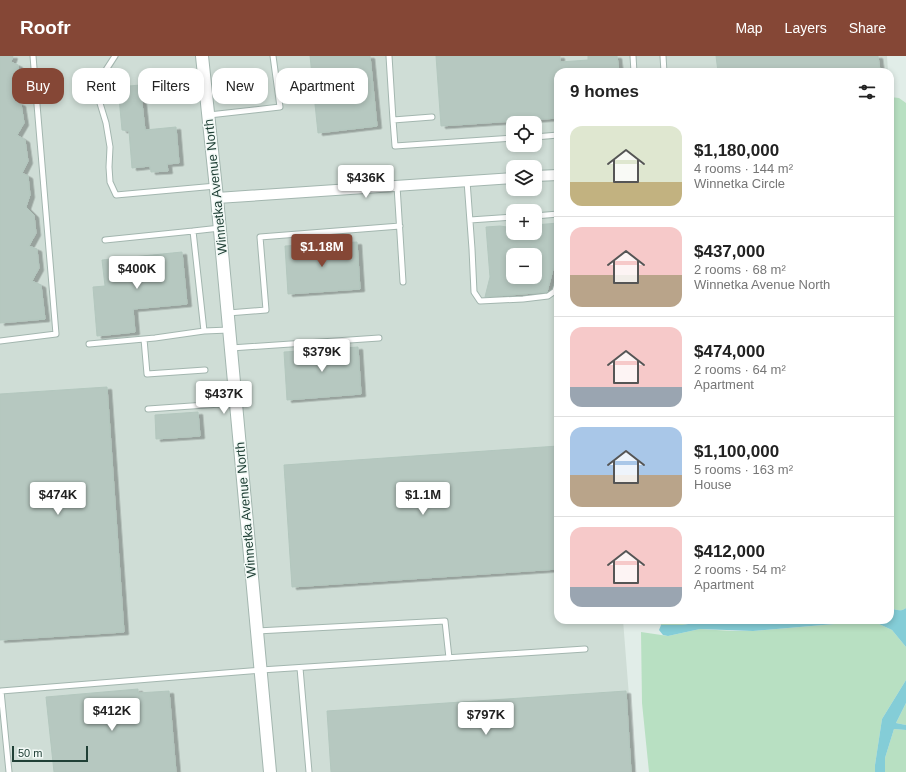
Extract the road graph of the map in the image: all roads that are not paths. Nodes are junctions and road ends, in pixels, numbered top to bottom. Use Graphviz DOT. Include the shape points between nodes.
graph roads {
  1 [pos="33,56"];
  2 [pos="115,56"];
  3 [pos="202,56"];
  4 [pos="273,56"];
  5 [pos="389,56"];
  6 [pos="633,56"];
  7 [pos="662,56"];
  8 [pos="634,68"];
  9 [pos="664,68"];
  10 [pos="208,115"];
  11 [pos="432,117"];
  12 [pos="393,120"];
  13 [pos="554,135"];
  14 [pos="542,136"];
  15 [pos="506,138"];
  16 [pos="554,175"];
  17 [pos="542,176"];
  18 [pos="506,178"];
  19 [pos="467,181"];
  20 [pos="216,186"];
  21 [pos="397,186"];
  22 [pos="217,198"];
  23 [pos="554,214"];
  24 [pos="542,215"];
  25 [pos="506,217"];
  26 [pos="470,220"];
  27 [pos="400,226"];
  28 [pos="220,228"];
  29 [pos="193,230"];
  30 [pos="105,240"];
  31 [pos="404,282"];
  32 [pos="554,291"];
  33 [pos="227,313"];
  34 [pos="229,330"];
  35 [pos="204,331"];
  36 [pos="379,338"];
  37 [pos="144,339"];
  38 [pos="0,342"];
  39 [pos="89,344"];
  40 [pos="230,348"];
  41 [pos="205,370"];
  42 [pos="235,403"];
  43 [pos="148,409"];
  44 [pos="257,630"];
  45 [pos="585,649"];
  46 [pos="449,658"];
  47 [pos="300,668"];
  48 [pos="261,670"];
  49 [pos="9,772"];
  50 [pos="270,772"];
  51 [pos="309,772"];
  1 -- 38 [label="lane" via="56,334"];
  2 -- 20 [label="lane" via="102,76 98,89 110,147 110,182 116,195"];
  3 -- 10 [label="street, Winnetka Avenue North"];
  4 -- 10 [label="lane" via="280,107"];
  5 -- 12 [label="lane"];
  6 -- 8 [label="lane"];
  7 -- 9 [label="lane"];
  10 -- 20 [label="street, Winnetka Avenue North"];
  11 -- 12 [label="lane"];
  12 -- 15 [label="lane" via="395,146"];
  13 -- 14 [label="lane"];
  16 -- 17 [label="street"];
  18 -- 19 [label="street"];
  19 -- 21 [label="street"];
  19 -- 26 [label="lane"];
  20 -- 22 [label="street, Winnetka Avenue North"];
  21 -- 22 [label="street"];
  21 -- 27 [label="lane"];
  22 -- 28 [label="street, Winnetka Avenue North"];
  23 -- 24 [label="lane"];
  25 -- 26 [label="lane"];
  26 -- 32 [label="lane" via="474,292 480,301 548,296"];
  27 -- 31 [label="lane"];
  27 -- 33 [label="lane" via="260,237 266,310"];
  28 -- 29 [label="lane"];
  28 -- 33 [label="street, Winnetka Avenue North"];
  29 -- 30 [label="lane"];
  29 -- 35 [label="lane"];
  33 -- 34 [label="street, Winnetka Avenue North"];
  34 -- 35 [label="lane"];
  34 -- 40 [label="street, Winnetka Avenue North"];
  35 -- 37 [label="lane"];
  36 -- 40 [label="lane"];
  37 -- 39 [label="lane"];
  37 -- 41 [label="lane" via="147,374"];
  40 -- 42 [label="street, Winnetka Avenue North"];
  42 -- 43 [label="lane"];
  42 -- 44 [label="street, Winnetka Avenue North"];
  44 -- 46 [label="lane" via="445,621"];
  44 -- 48 [label="street, Winnetka Avenue North"];
  45 -- 46 [label="lane"];
  46 -- 47 [label="lane"];
  47 -- 48 [label="lane"];
  47 -- 51 [label="lane"];
  48 -- 49 [label="lane" via="1,691"];
  48 -- 50 [label="street, Winnetka Avenue North"];
}
